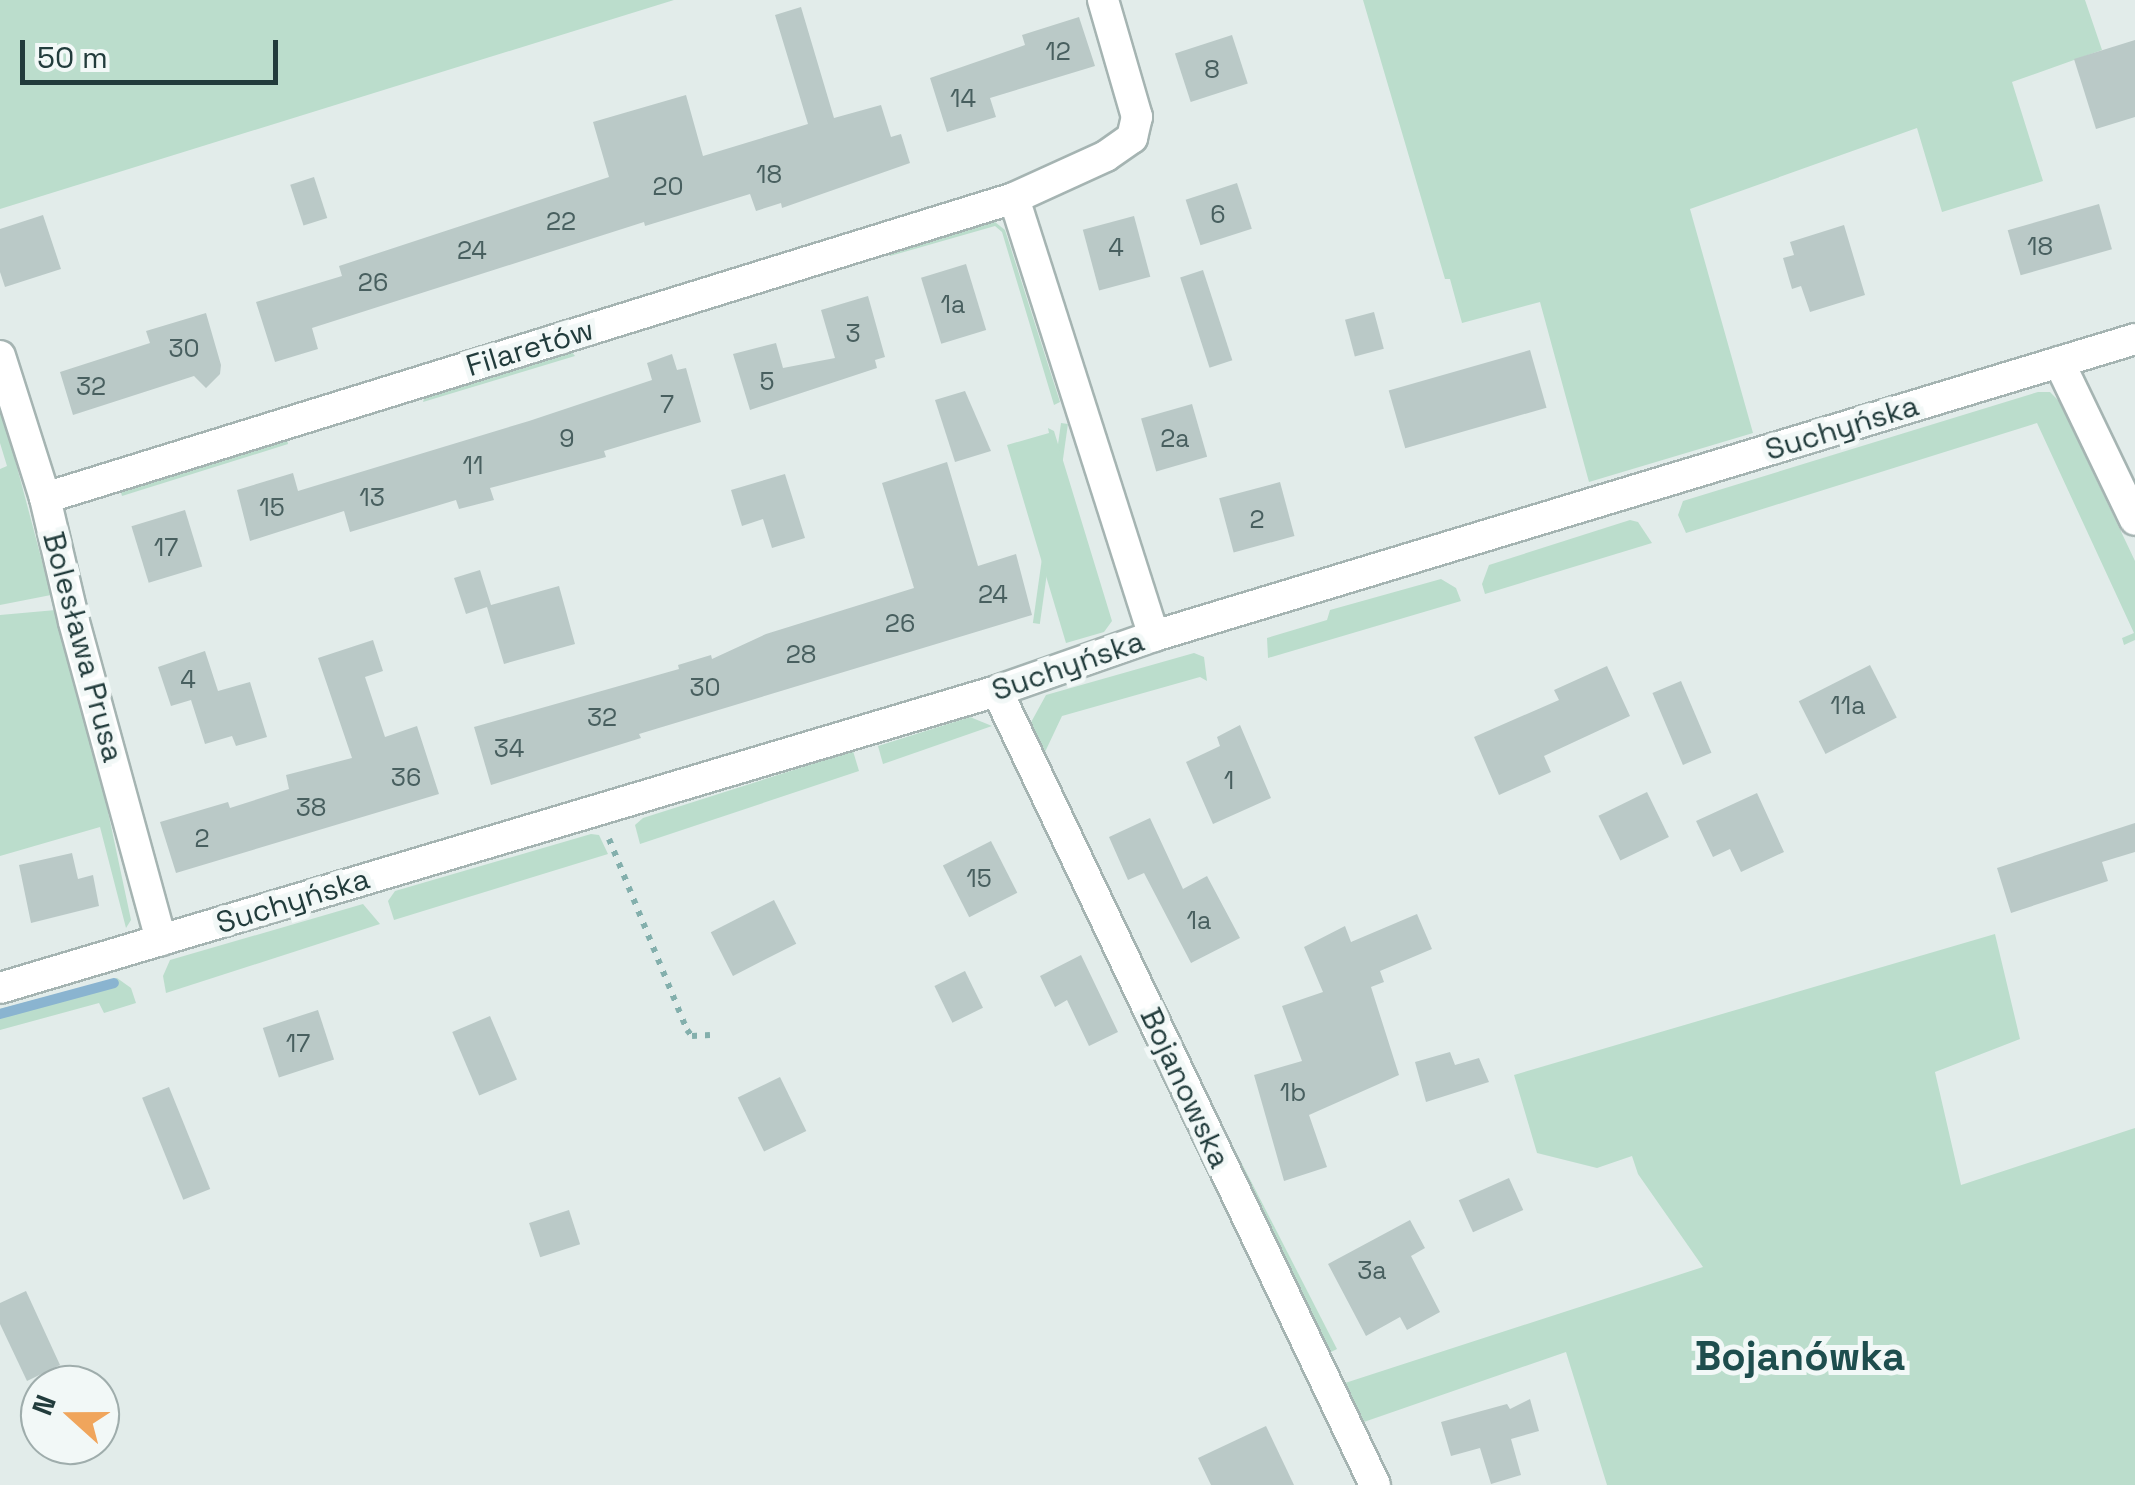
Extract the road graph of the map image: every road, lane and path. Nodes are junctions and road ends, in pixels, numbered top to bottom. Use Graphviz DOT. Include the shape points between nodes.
graph roads {
  1 [pos="1103,0"];
  2 [pos="1014,198"];
  3 [pos="2135,339"];
  4 [pos="0,356"];
  5 [pos="2060,362"];
  6 [pos="45,498"];
  7 [pos="2135,520"];
  8 [pos="1154,636"];
  9 [pos="996,691"];
  10 [pos="602,808"];
  11 [pos="161,940"];
  12 [pos="0,988"];
  13 [pos="710,1035"];
  14 [pos="1375,1485"];
  1 -- 2 [label="street, Filaretów" via="1135,101 1132,138"];
  2 -- 6 [label="street, Filaretów"];
  2 -- 8 [label="street"];
  3 -- 5 [label="street, Suchyńska"];
  4 -- 6 [label="street, Bolesława Prusa"];
  5 -- 7 [label="street"];
  5 -- 8 [label="street, Suchyńska"];
  6 -- 11 [label="street, Bolesława Prusa"];
  8 -- 9 [label="street, Suchyńska"];
  9 -- 10 [label="street, Suchyńska"];
  9 -- 14 [label="street, Bojanowska"];
  10 -- 11 [label="street, Suchyńska"];
  10 -- 13 [label="path" via="613,852 687,1030"];
  11 -- 12 [label="street, Suchyńska"];
}
